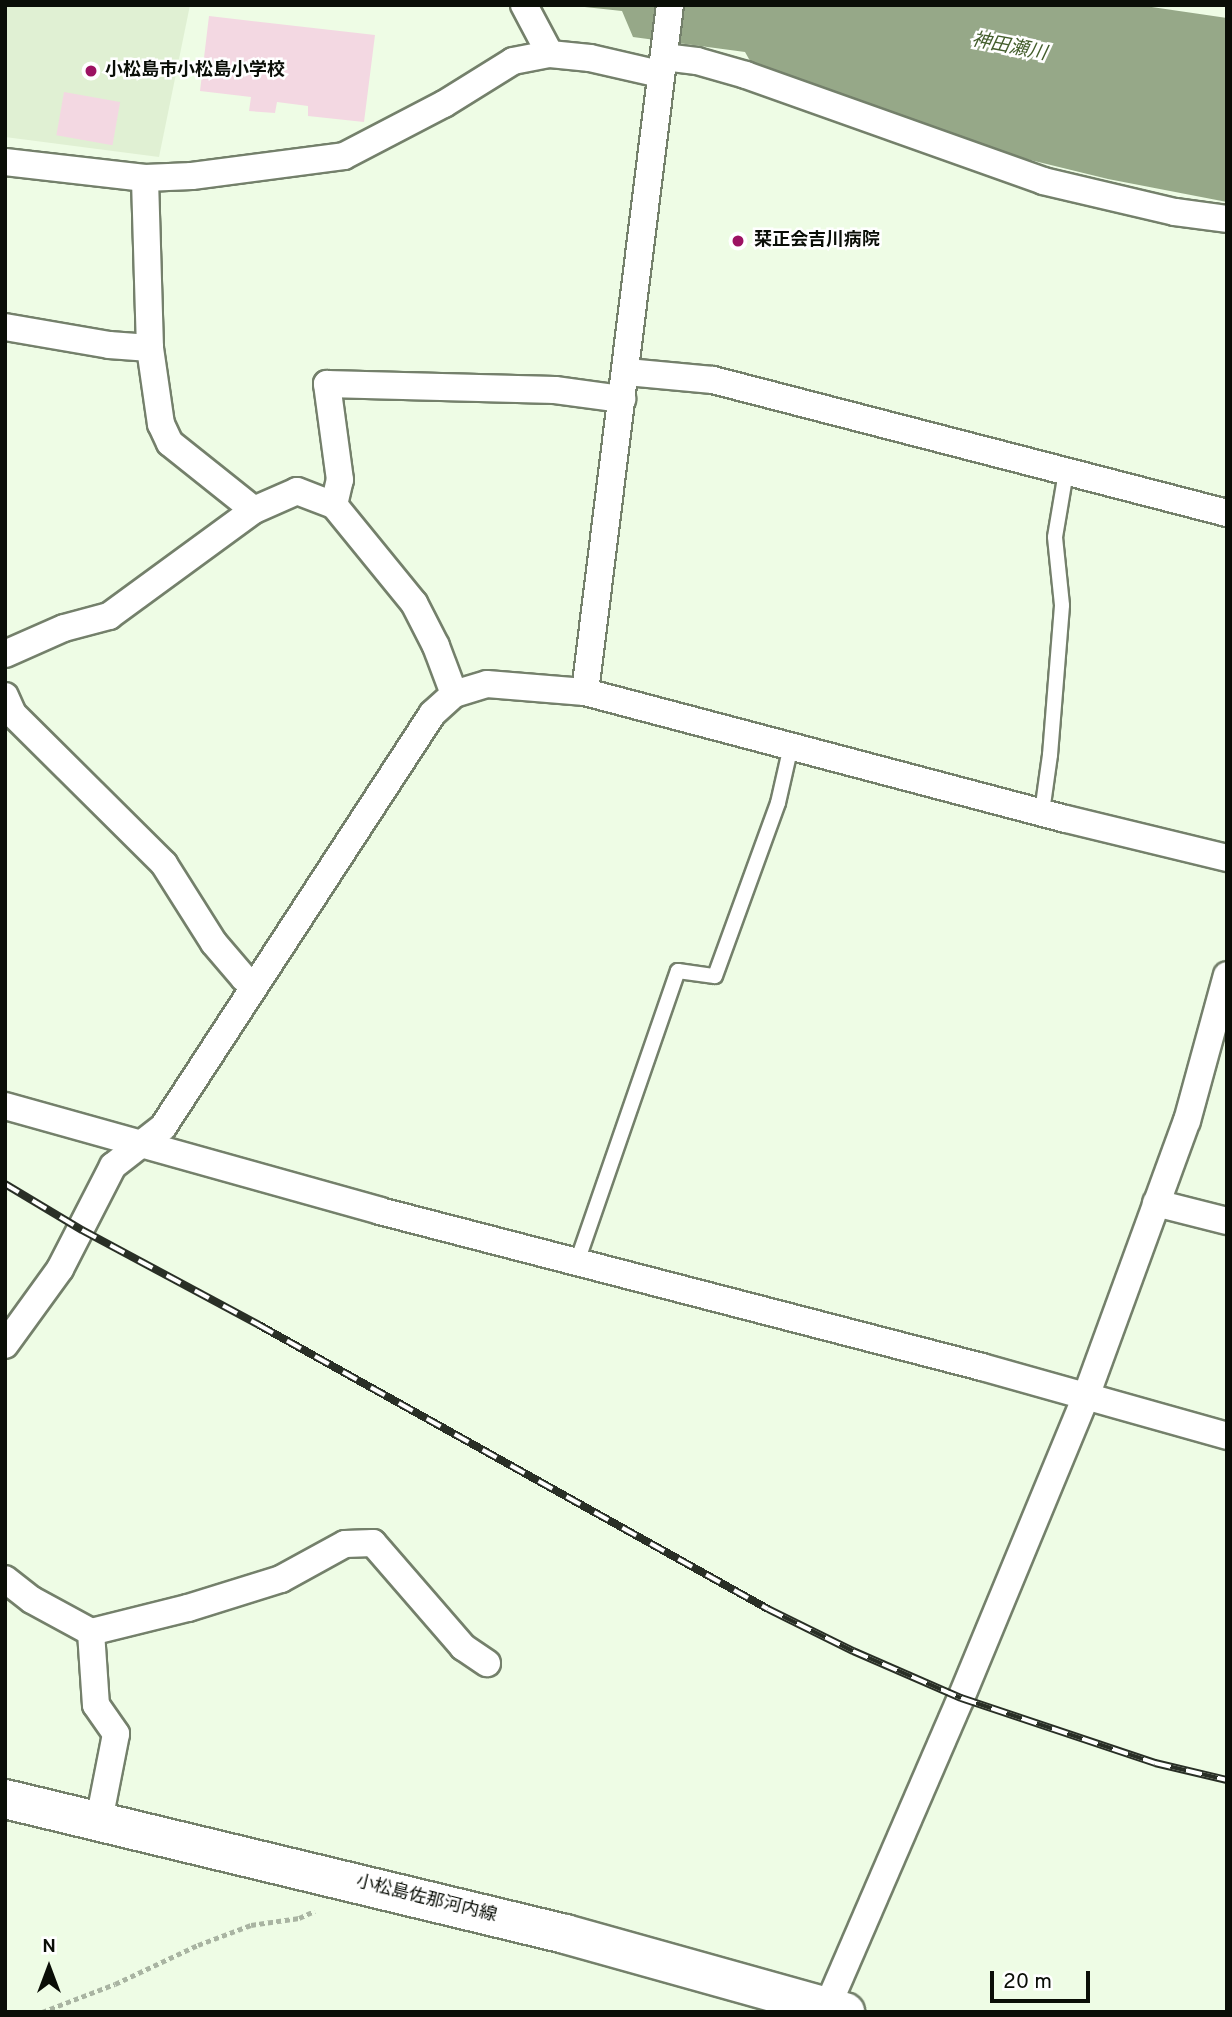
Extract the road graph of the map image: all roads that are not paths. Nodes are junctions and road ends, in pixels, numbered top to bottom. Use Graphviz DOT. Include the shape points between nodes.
graph roads {
  1 [pos="524,5"];
  2 [pos="670,5"];
  3 [pos="550,54"];
  4 [pos="663,59"];
  5 [pos="5,162"];
  6 [pos="145,178"];
  7 [pos="1227,219"];
  8 [pos="5,327"];
  9 [pos="150,348"];
  10 [pos="627,372"];
  11 [pos="622,399"];
  12 [pos="1066,472"];
  13 [pos="334,505"];
  14 [pos="254,510"];
  15 [pos="1227,513"];
  16 [pos="5,654"];
  17 [pos="585,692"];
  18 [pos="454,694"];
  19 [pos="5,696"];
  20 [pos="791,747"];
  21 [pos="1042,813"];
  22 [pos="1227,857"];
  23 [pos="1227,975"];
  24 [pos="255,985"];
  25 [pos="5,1106"];
  26 [pos="141,1145"];
  27 [pos="1156,1203"];
  28 [pos="1227,1221"];
  29 [pos="577,1262"];
  30 [pos="5,1345"];
  31 [pos="1085,1399"];
  32 [pos="1227,1436"];
  33 [pos="5,1579"];
  34 [pos="91,1632"];
  35 [pos="487,1663"];
  36 [pos="5,1799"];
  37 [pos="99,1821"];
  38 [pos="833,2010"];
  1 -- 3 [label="street"];
  2 -- 4 [label="street"];
  3 -- 4 [label="street"];
  3 -- 6 [label="street" via="513,61 444,104 344,156"];
  4 -- 7 [label="street" via="697,61 746,75 1042,181 1175,212"];
  4 -- 10 [label="street"];
  5 -- 6 [label="street"];
  6 -- 9 [label="street"];
  8 -- 9 [label="street"];
  9 -- 14 [label="street" via="161,424 170,443"];
  10 -- 11 [label="street"];
  10 -- 12 [label="street" via="713,380"];
  11 -- 13 [label="street" via="555,390 327,384 340,480"];
  11 -- 17 [label="street"];
  12 -- 15 [label="street"];
  12 -- 21 [label="lane" via="1055,537 1062,605"];
  13 -- 14 [label="street" via="298,491"];
  13 -- 18 [label="street" via="414,603"];
  14 -- 16 [label="street" via="109,616 64,628"];
  17 -- 18 [label="street" via="487,684"];
  17 -- 20 [label="street"];
  18 -- 24 [label="street" via="432,714"];
  19 -- 24 [label="street" via="13,713 164,864 214,943"];
  20 -- 21 [label="street"];
  20 -- 29 [label="lane" via="778,803 715,976 678,971"];
  21 -- 22 [label="street"];
  23 -- 27 [label="street" via="1187,1121"];
  24 -- 26 [label="street" via="163,1127"];
  25 -- 26 [label="street"];
  26 -- 29 [label="street"];
  26 -- 30 [label="street" via="113,1166 60,1269"];
  27 -- 28 [label="street"];
  27 -- 31 [label="street"];
  29 -- 31 [label="street" via="982,1367"];
  31 -- 32 [label="street"];
  31 -- 38 [label="street"];
  33 -- 34 [label="street" via="32,1601"];
  34 -- 35 [label="street" via="281,1578 345,1544 373,1543 463,1647"];
  34 -- 37 [label="street" via="96,1705 116,1734"];
  36 -- 37 [label="main road, 小松島佐那河内線"];
  37 -- 38 [label="main road, 小松島佐那河内線" via="565,1934"];
}
